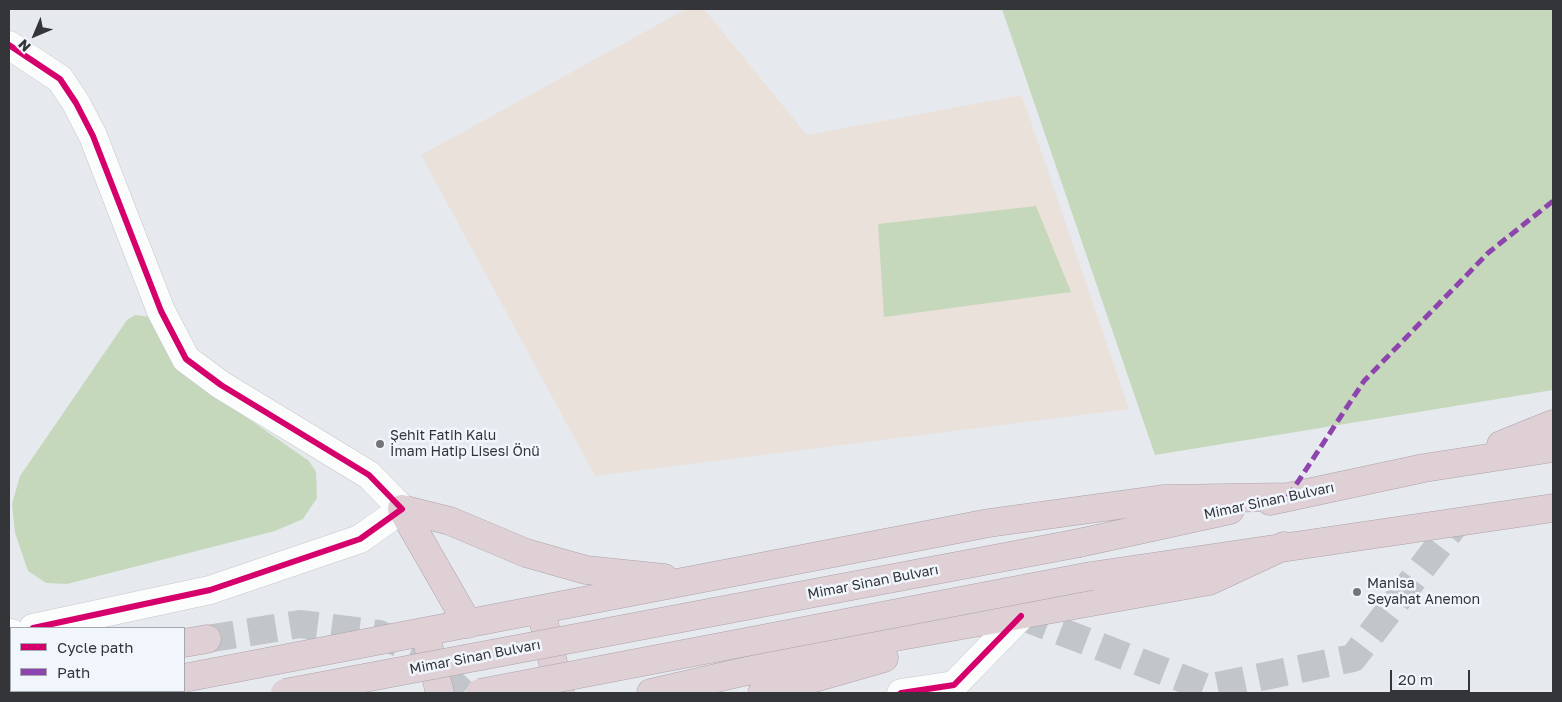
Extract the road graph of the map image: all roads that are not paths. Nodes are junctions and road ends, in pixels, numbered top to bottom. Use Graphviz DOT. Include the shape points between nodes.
graph roads {
  1 [pos="9,45"];
  2 [pos="1553,424"];
  3 [pos="1553,448"];
  4 [pos="1458,462"];
  5 [pos="1288,497"];
  6 [pos="1553,508"];
  7 [pos="402,509"];
  8 [pos="1284,546"];
  9 [pos="690,581"];
  10 [pos="541,611"];
  11 [pos="1021,616"];
  12 [pos="468,624"];
  13 [pos="970,626"];
  14 [pos="38,627"];
  15 [pos="425,632"];
  16 [pos="185,678"];
  17 [pos="961,689"];
  18 [pos="286,693"];
  19 [pos="440,693"];
  20 [pos="480,693"];
  21 [pos="560,693"];
  22 [pos="651,693"];
  23 [pos="762,693"];
  24 [pos="901,693"];
  1 -- 7 [label="street" via="60,79 76,103 93,136 161,311 186,359 221,385 369,475"];
  2 -- 4 [label="highway"];
  3 -- 4 [label="highway"];
  4 -- 5 [label="highway, Mimar Sinan Bulvarı"];
  5 -- 9 [label="highway" via="1163,499 989,523"];
  5 -- 18 [label="highway, Mimar Sinan Bulvarı, bridge" via="1079,543"];
  6 -- 8 [label="highway"];
  7 -- 9 [label="highway" via="450,521 526,553 586,570"];
  7 -- 12 [label="highway"];
  7 -- 14 [label="street" via="360,539 210,590"];
  8 -- 11 [label="highway" via="1209,581"];
  8 -- 20 [label="highway, bridge" via="1091,576"];
  9 -- 10 [label="highway"];
  10 -- 12 [label="highway"];
  10 -- 21 [label="highway"];
  11 -- 13 [label="highway"];
  11 -- 17 [label="street"];
  12 -- 15 [label="highway"];
  13 -- 22 [label="highway" via="895,637"];
  13 -- 23 [label="highway" via="899,653"];
  15 -- 16 [label="highway"];
  15 -- 19 [label="highway"];
  17 -- 24 [label="street"];
}
